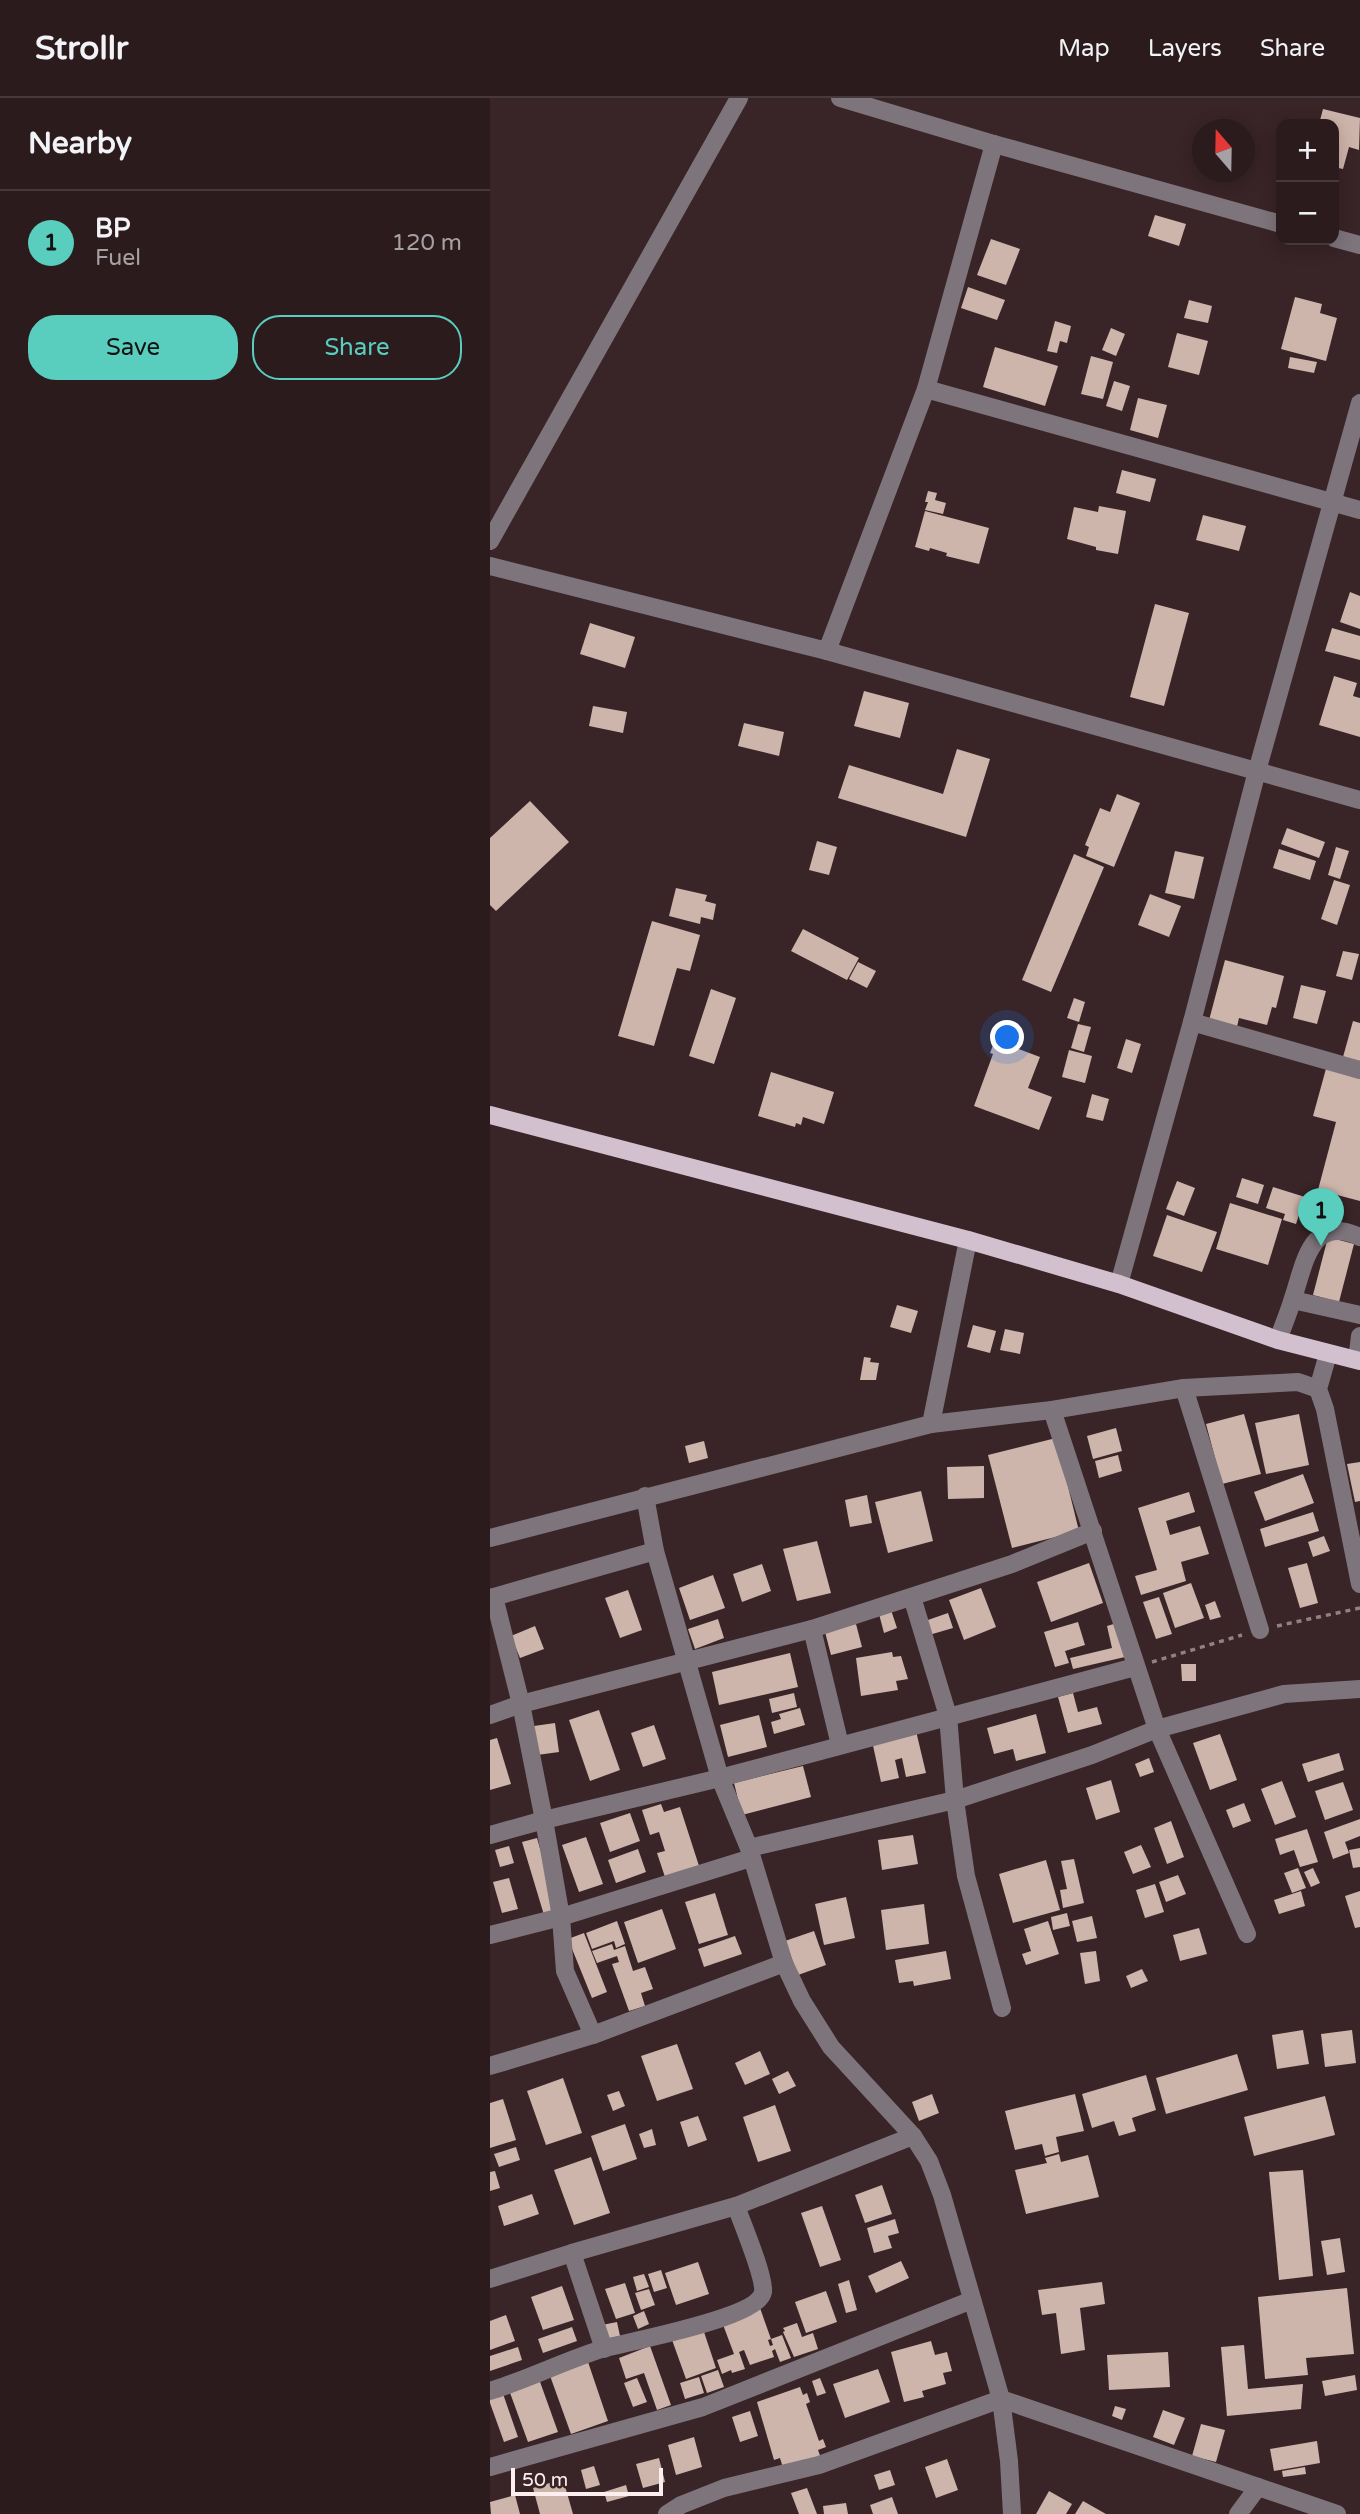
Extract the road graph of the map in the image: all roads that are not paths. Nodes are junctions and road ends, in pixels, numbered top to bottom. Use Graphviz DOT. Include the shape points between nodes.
graph roads {
  1 [pos="739,98"];
  2 [pos="841,98"];
  3 [pos="994,144"];
  4 [pos="1276,223"];
  5 [pos="1339,239"];
  6 [pos="1360,245"];
  7 [pos="926,389"];
  8 [pos="1360,404"];
  9 [pos="1333,502"];
  10 [pos="1360,510"];
  11 [pos="490,541"];
  12 [pos="490,566"];
  13 [pos="827,651"];
  14 [pos="1257,771"];
  15 [pos="1360,800"];
  16 [pos="1192,1022"];
  17 [pos="1360,1070"];
  18 [pos="490,1115"];
  19 [pos="1360,1237"];
  20 [pos="968,1240"];
  21 [pos="1119,1284"];
  22 [pos="1293,1300"];
  23 [pos="1360,1315"];
  24 [pos="1360,1336"];
  25 [pos="1278,1340"];
  26 [pos="1328,1354"];
  27 [pos="1358,1361"];
  28 [pos="1184,1388"];
  29 [pos="1318,1389"];
  30 [pos="1052,1410"];
  31 [pos="931,1423"];
  32 [pos="645,1496"];
  33 [pos="1093,1531"];
  34 [pos="490,1538"];
  35 [pos="655,1552"];
  36 [pos="1360,1584"];
  37 [pos="912,1597"];
  38 [pos="492,1598"];
  39 [pos="812,1629"];
  40 [pos="1260,1629"];
  41 [pos="686,1660"];
  42 [pos="1135,1667"];
  43 [pos="1360,1689"];
  44 [pos="521,1704"];
  45 [pos="490,1715"];
  46 [pos="948,1716"];
  47 [pos="1157,1729"];
  48 [pos="840,1745"];
  49 [pos="720,1778"];
  50 [pos="955,1800"];
  51 [pos="544,1819"];
  52 [pos="490,1835"];
  53 [pos="750,1853"];
  54 [pos="561,1917"];
  55 [pos="1247,1934"];
  56 [pos="490,1935"];
  57 [pos="784,1963"];
  58 [pos="1002,2008"];
  59 [pos="593,2035"];
  60 [pos="490,2066"];
  61 [pos="913,2136"];
  62 [pos="736,2206"];
  63 [pos="572,2253"];
  64 [pos="490,2279"];
  65 [pos="972,2300"];
  66 [pos="604,2349"];
  67 [pos="490,2391"];
  68 [pos="1001,2399"];
  69 [pos="490,2467"];
  70 [pos="1258,2487"];
  71 [pos="667,2514"];
  72 [pos="1012,2514"];
  73 [pos="1238,2514"];
  74 [pos="1337,2514"];
  1 -- 11 [label="street"];
  2 -- 3 [label="street"];
  3 -- 4 [label="street"];
  3 -- 7 [label="street"];
  5 -- 6 [label="street"];
  7 -- 9 [label="street"];
  7 -- 13 [label="street"];
  8 -- 9 [label="street"];
  9 -- 10 [label="street"];
  9 -- 14 [label="street"];
  12 -- 13 [label="street"];
  13 -- 14 [label="street"];
  14 -- 15 [label="street"];
  14 -- 16 [label="street"];
  16 -- 17 [label="street"];
  16 -- 21 [label="street"];
  18 -- 20 [label="main road"];
  19 -- 22 [label="street" via="1335,1231 1317,1239 1306,1256"];
  20 -- 21 [label="main road"];
  20 -- 31 [label="street"];
  21 -- 25 [label="main road"];
  22 -- 23 [label="street"];
  22 -- 25 [label="street"];
  24 -- 27 [label="street"];
  25 -- 26 [label="main road"];
  26 -- 27 [label="main road"];
  26 -- 29 [label="street"];
  28 -- 29 [label="street" via="1298,1382"];
  28 -- 30 [label="street"];
  28 -- 40 [label="street"];
  29 -- 36 [label="street"];
  30 -- 31 [label="street"];
  30 -- 33 [label="street"];
  31 -- 32 [label="street"];
  32 -- 34 [label="street"];
  32 -- 35 [label="street"];
  33 -- 37 [label="street"];
  33 -- 42 [label="street"];
  35 -- 38 [label="street"];
  35 -- 41 [label="street"];
  37 -- 39 [label="street"];
  37 -- 46 [label="street"];
  38 -- 44 [label="street"];
  39 -- 41 [label="street"];
  39 -- 48 [label="street"];
  41 -- 44 [label="street"];
  41 -- 49 [label="street"];
  42 -- 46 [label="street"];
  42 -- 47 [label="street"];
  43 -- 47 [label="street" via="1284,1694"];
  44 -- 45 [label="street"];
  44 -- 51 [label="street"];
  46 -- 48 [label="street"];
  46 -- 50 [label="street"];
  47 -- 50 [label="street"];
  47 -- 55 [label="street"];
  48 -- 49 [label="street"];
  49 -- 51 [label="street"];
  49 -- 53 [label="street"];
  50 -- 53 [label="street"];
  50 -- 58 [label="street" via="966,1876"];
  51 -- 52 [label="street"];
  51 -- 54 [label="street"];
  53 -- 54 [label="street"];
  53 -- 57 [label="street"];
  54 -- 56 [label="street"];
  54 -- 59 [label="street" via="565,1971"];
  57 -- 59 [label="street"];
  57 -- 61 [label="street" via="831,2047"];
  59 -- 60 [label="street"];
  61 -- 62 [label="street"];
  61 -- 65 [label="street" via="942,2195"];
  62 -- 63 [label="street"];
  62 -- 66 [label="street" via="761,2279 763,2294 755,2305 715,2321"];
  63 -- 64 [label="street"];
  63 -- 66 [label="street"];
  65 -- 68 [label="street"];
  65 -- 69 [label="street" via="703,2407"];
  66 -- 67 [label="street"];
  68 -- 70 [label="street"];
  68 -- 71 [label="street" via="819,2465 724,2488"];
  68 -- 72 [label="street"];
  70 -- 73 [label="street"];
  70 -- 74 [label="street"];
}
